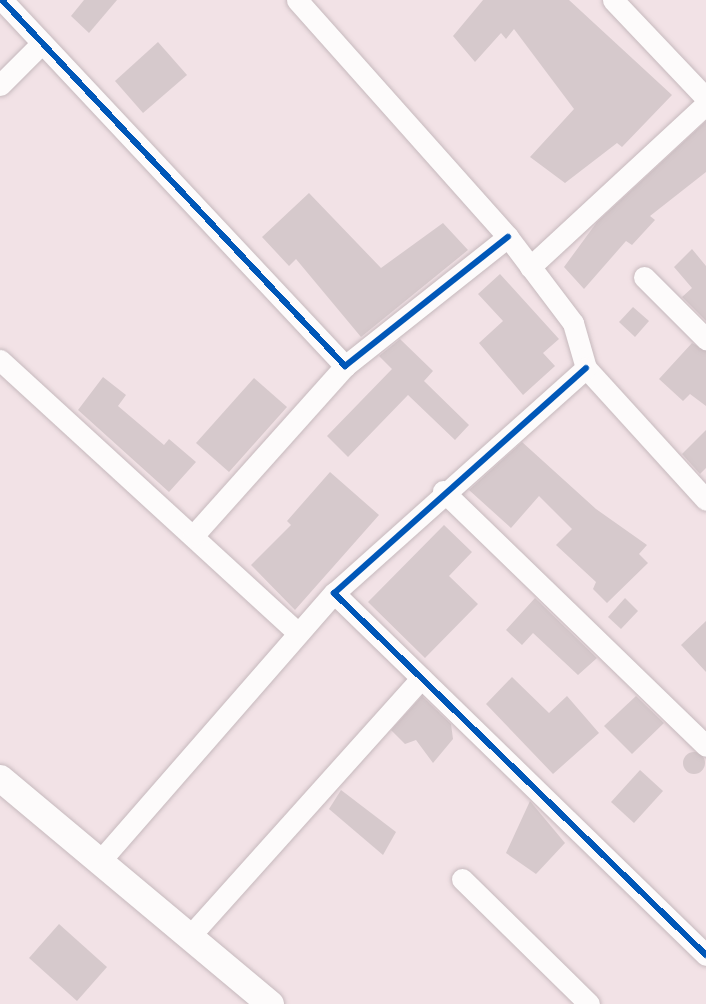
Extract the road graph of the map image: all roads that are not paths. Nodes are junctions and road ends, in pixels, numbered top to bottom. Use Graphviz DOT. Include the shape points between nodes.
graph roads {
  1 [pos="2,0"];
  2 [pos="297,0"];
  3 [pos="613,0"];
  4 [pos="42,43"];
  5 [pos="0,85"];
  6 [pos="706,98"];
  7 [pos="706,104"];
  8 [pos="507,237"];
  9 [pos="530,267"];
  10 [pos="644,277"];
  11 [pos="706,339"];
  12 [pos="0,360"];
  13 [pos="345,366"];
  14 [pos="586,368"];
  15 [pos="443,491"];
  16 [pos="706,500"];
  17 [pos="193,536"];
  18 [pos="334,592"];
  19 [pos="298,633"];
  20 [pos="421,678"];
  21 [pos="706,746"];
  22 [pos="0,778"];
  23 [pos="100,861"];
  24 [pos="462,879"];
  25 [pos="189,936"];
  26 [pos="706,956"];
  27 [pos="270,1004"];
  28 [pos="589,1004"];
  1 -- 4 [label="street"];
  2 -- 8 [label="street"];
  3 -- 6 [label="street"];
  4 -- 5 [label="street"];
  4 -- 13 [label="street"];
  7 -- 9 [label="street"];
  8 -- 9 [label="street"];
  8 -- 13 [label="street"];
  9 -- 14 [label="street" via="573,323"];
  10 -- 11 [label="street"];
  12 -- 17 [label="street"];
  13 -- 17 [label="street"];
  14 -- 15 [label="street"];
  14 -- 16 [label="street"];
  15 -- 18 [label="street"];
  15 -- 21 [label="street"];
  17 -- 19 [label="street"];
  18 -- 19 [label="street"];
  18 -- 20 [label="street"];
  19 -- 23 [label="street"];
  20 -- 25 [label="street"];
  20 -- 26 [label="street"];
  22 -- 23 [label="street"];
  23 -- 25 [label="street"];
  24 -- 28 [label="street"];
  25 -- 27 [label="street"];
}
